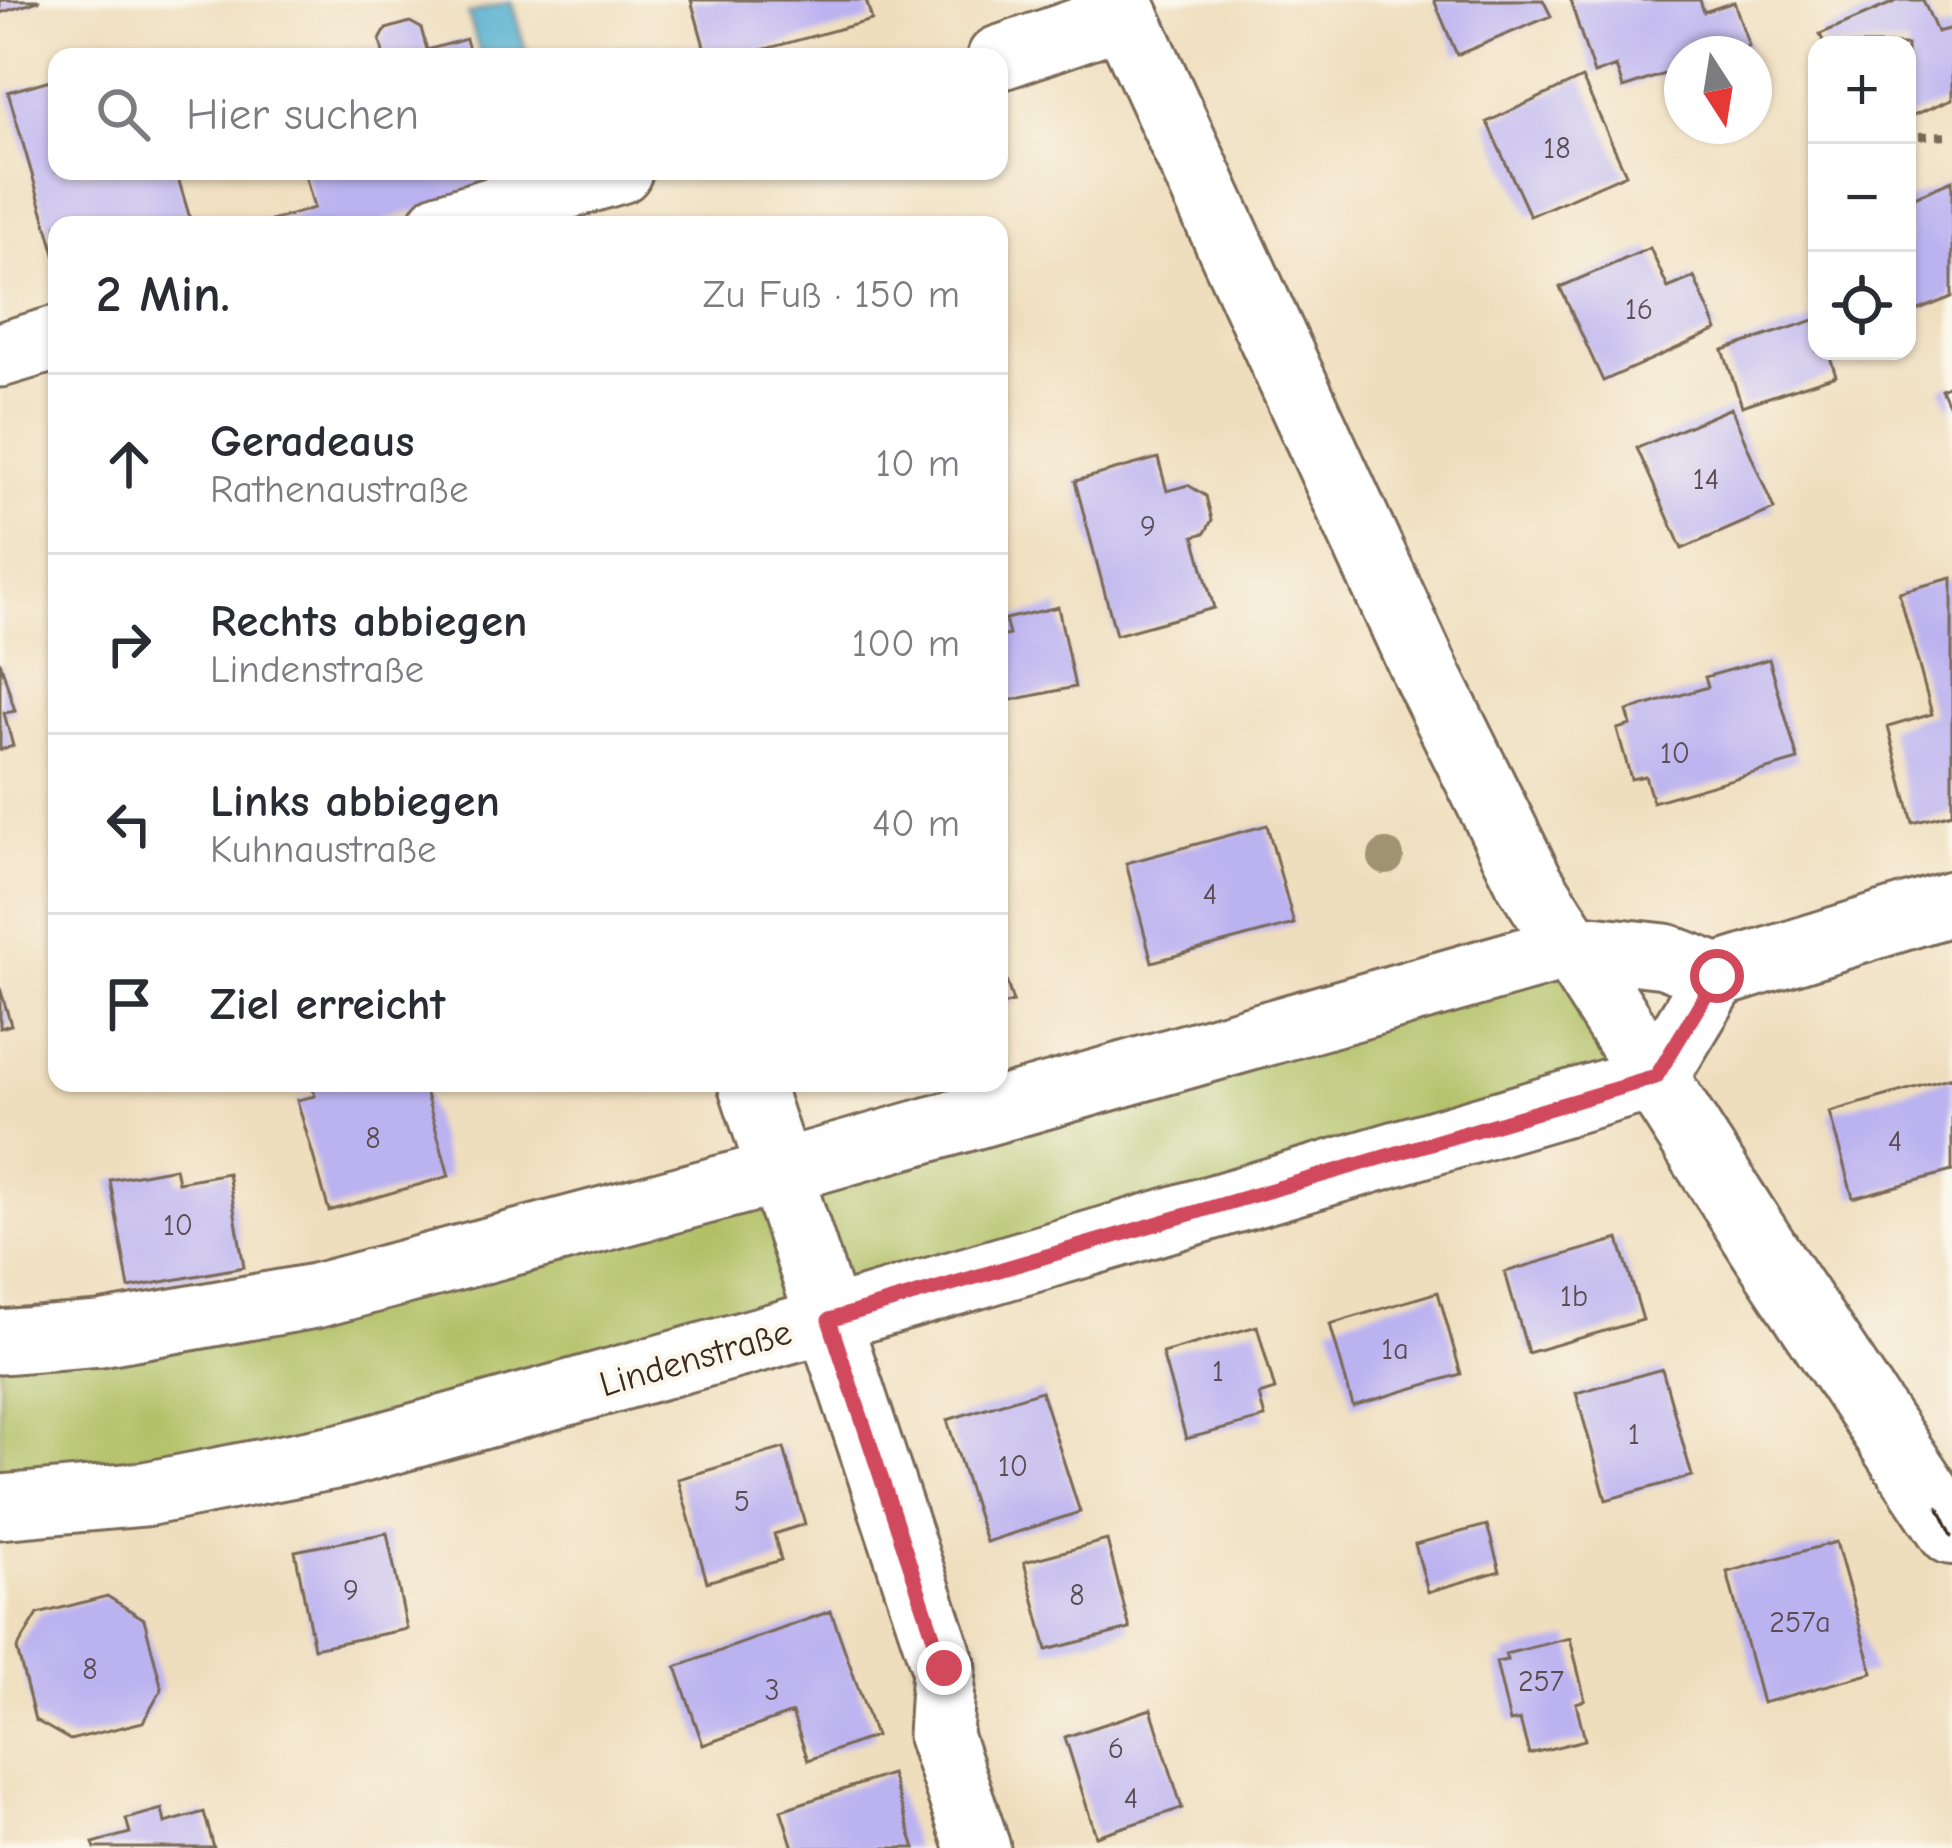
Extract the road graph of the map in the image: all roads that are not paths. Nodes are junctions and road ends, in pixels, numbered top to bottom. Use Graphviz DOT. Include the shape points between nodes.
graph roads {
  1 [pos="1121,8"];
  2 [pos="1008,54"];
  3 [pos="592,180"];
  4 [pos="478,216"];
  5 [pos="48,341"];
  6 [pos="0,355"];
  7 [pos="1952,902"];
  8 [pos="1574,946"];
  9 [pos="1717,976"];
  10 [pos="1656,1077"];
  11 [pos="753,1092"];
  12 [pos="780,1172"];
  13 [pos="829,1320"];
  14 [pos="0,1342"];
  15 [pos="0,1508"];
  16 [pos="1945,1519"];
  17 [pos="978,1848"];
  1 -- 2 [label="street"];
  1 -- 8 [label="main road" via="1426,673 1529,881"];
  3 -- 4 [label="street"];
  5 -- 6 [label="street"];
  7 -- 9 [label="street"];
  8 -- 9 [label="street" via="1665,956"];
  8 -- 10 [label="main road"];
  8 -- 12 [label="street"];
  9 -- 10 [label="street"];
  10 -- 13 [label="street, Lindenstraße"];
  10 -- 16 [label="main road"];
  11 -- 12 [label="street"];
  12 -- 13 [label="street"];
  12 -- 14 [label="street" via="314,1296 100,1334"];
  13 -- 15 [label="street, Lindenstraße" via="345,1456 145,1494"];
  13 -- 17 [label="street" via="944,1668 940,1736"];
}
